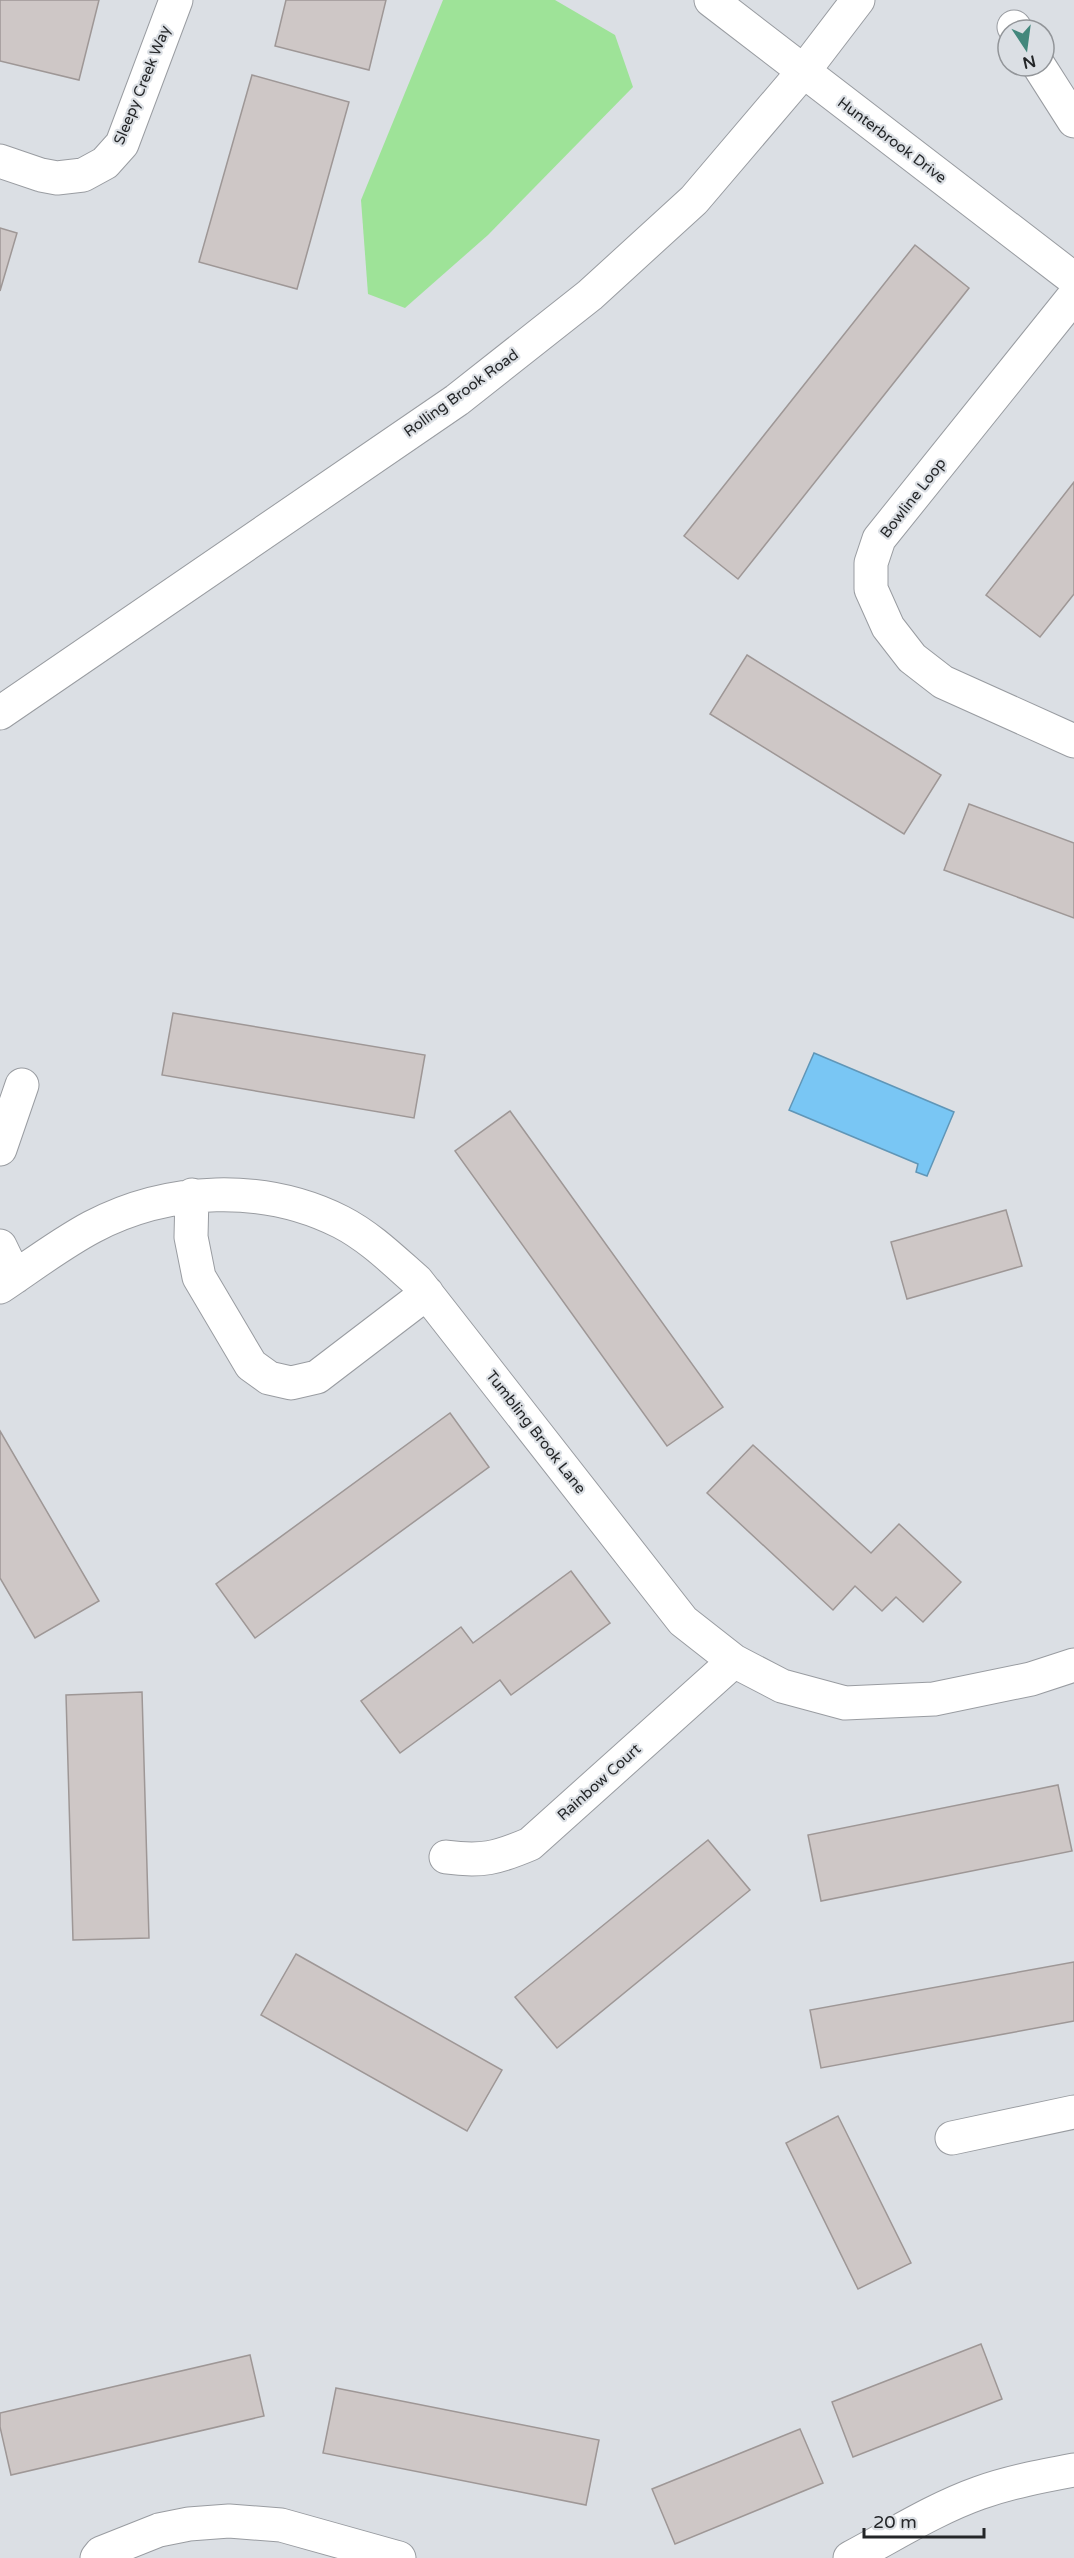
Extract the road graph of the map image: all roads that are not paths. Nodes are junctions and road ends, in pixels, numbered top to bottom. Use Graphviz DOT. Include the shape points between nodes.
graph roads {
  1 [pos="176,0"];
  2 [pos="711,0"];
  3 [pos="858,0"];
  4 [pos="803,72"];
  5 [pos="1047,78"];
  6 [pos="1074,121"];
  7 [pos="0,161"];
  8 [pos="1074,279"];
  9 [pos="1074,296"];
  10 [pos="0,713"];
  11 [pos="1074,741"];
  12 [pos="22,1085"];
  13 [pos="0,1149"];
  14 [pos="192,1196"];
  15 [pos="0,1246"];
  16 [pos="8,1282"];
  17 [pos="427,1293"];
  18 [pos="734,1661"];
  19 [pos="1074,1665"];
  20 [pos="446,1857"];
  21 [pos="1074,2112"];
  22 [pos="952,2138"];
  23 [pos="1074,2470"];
  24 [pos="97,2558"];
  25 [pos="399,2558"];
  26 [pos="850,2558"];
  1 -- 7 [label="street, Sleepy Creek Way" via="122,144 105,164 83,176 57,178"];
  2 -- 4 [label="street, Hunterbrook Drive"];
  3 -- 4 [label="street, Rolling Brook Road"];
  4 -- 8 [label="street, Hunterbrook Drive"];
  4 -- 10 [label="street, Rolling Brook Road" via="694,200 581,303 457,399"];
  5 -- 6 [label="street"];
  9 -- 11 [label="street, Bowline Loop" via="879,539 871,563 871,589 888,627 912,658 943,682"];
  12 -- 13 [label="street"];
  14 -- 16 [label="street, Tumbling Brook Lane" via="139,1207 92,1227"];
  14 -- 17 [label="street, Tumbling Brook Lane" via="243,1195 302,1206 343,1223 378,1246"];
  14 -- 17 [label="street" via="191,1237 199,1276 251,1365 269,1378 291,1383 317,1377"];
  15 -- 16 [label="street"];
  17 -- 18 [label="street, Tumbling Brook Lane" via="683,1621"];
  18 -- 19 [label="street, Tumbling Brook Lane" via="782,1686 844,1703 934,1699 1031,1679"];
  18 -- 20 [label="street, Rainbow Court" via="530,1844 499,1857"];
  21 -- 22 [label="street"];
  23 -- 26 [label="street" via="1036,2476 978,2493"];
  24 -- 25 [label="street" via="159,2530 229,2521 280,2525"];
}
